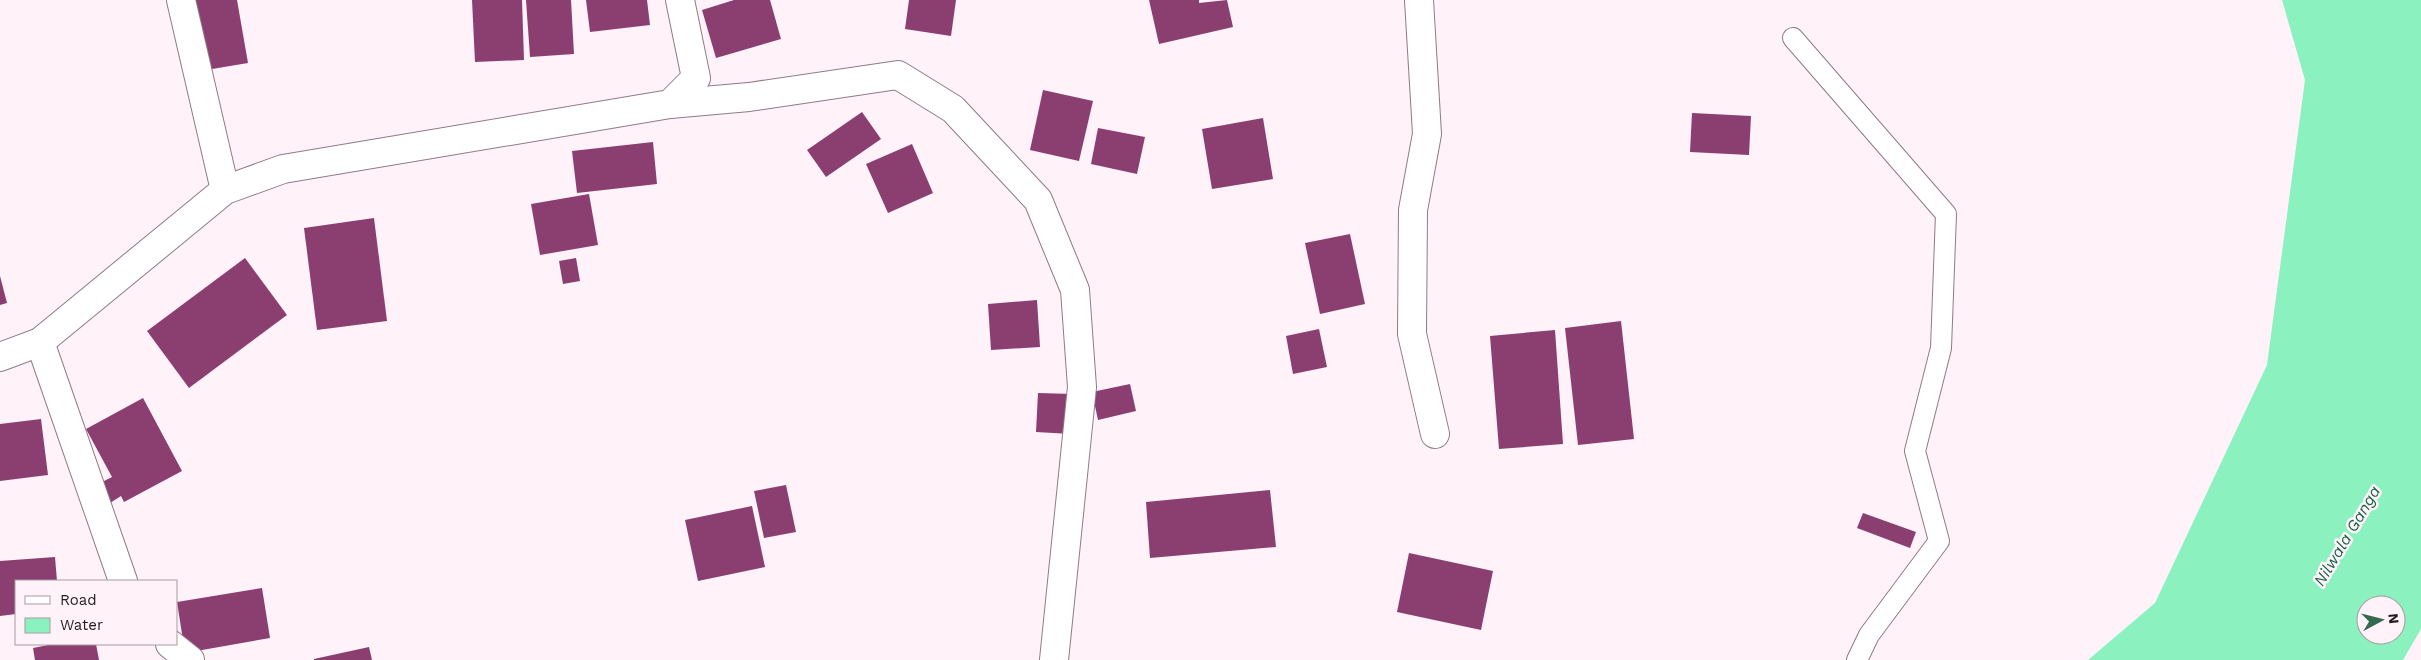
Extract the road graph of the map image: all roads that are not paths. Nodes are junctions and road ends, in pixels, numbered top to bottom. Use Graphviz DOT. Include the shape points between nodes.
graph roads {
  1 [pos="181,0"];
  2 [pos="680,0"];
  3 [pos="1419,0"];
  4 [pos="1794,38"];
  5 [pos="670,104"];
  6 [pos="225,190"];
  7 [pos="40,342"];
  8 [pos="0,357"];
  9 [pos="1435,434"];
  10 [pos="123,580"];
  11 [pos="171,645"];
  12 [pos="190,660"];
  13 [pos="1054,660"];
  14 [pos="1857,660"];
  1 -- 6 [label="street"];
  2 -- 5 [label="street" via="696,78"];
  3 -- 9 [label="street" via="1428,134 1413,210 1412,334"];
  4 -- 14 [label="lane" via="1946,214 1941,348 1916,451 1939,541 1868,635"];
  5 -- 6 [label="street" via="283,169"];
  5 -- 13 [label="street" via="749,98 898,75 953,109 1038,200 1075,290 1082,387"];
  6 -- 7 [label="street"];
  7 -- 8 [label="street"];
  7 -- 10 [label="street"];
  11 -- 12 [label="street"];
}
